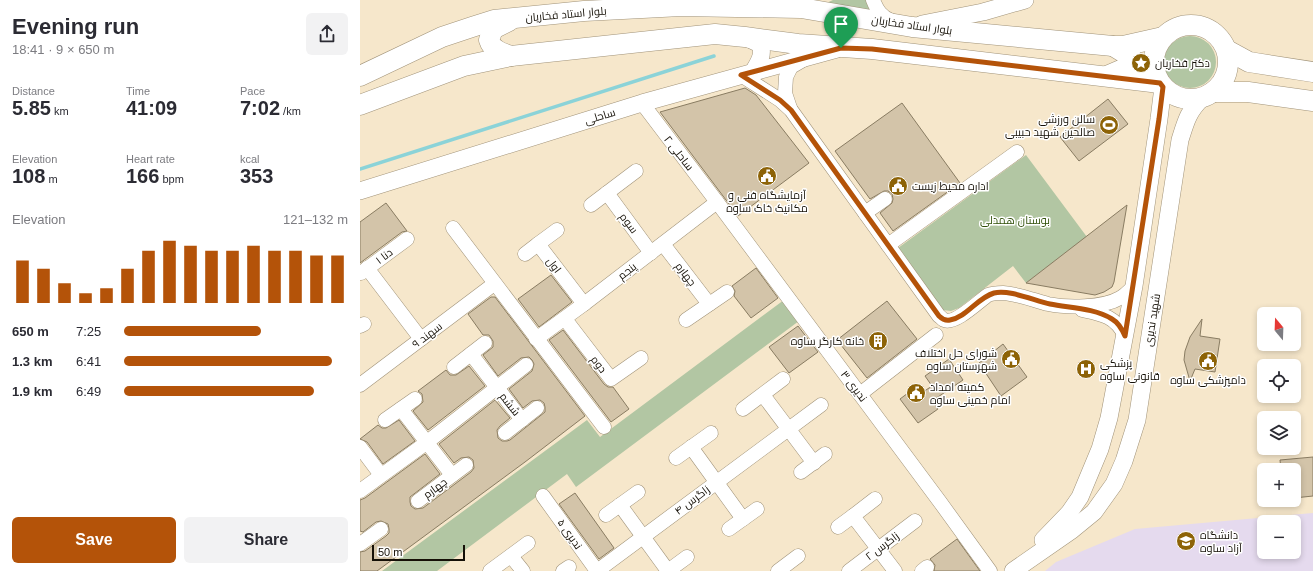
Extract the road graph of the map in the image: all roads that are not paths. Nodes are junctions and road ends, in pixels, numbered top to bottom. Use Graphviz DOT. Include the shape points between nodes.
graph roads {
  1 [pos="819,0"];
  2 [pos="873,0"];
  3 [pos="1025,0"];
  4 [pos="681,3"];
  5 [pos="800,8"];
  6 [pos="517,18"];
  7 [pos="906,25"];
  8 [pos="745,37"];
  9 [pos="1163,37"];
  10 [pos="1113,46"];
  11 [pos="841,48"];
  12 [pos="1227,50"];
  13 [pos="511,56"];
  14 [pos="812,56"];
  15 [pos="1313,72"];
  16 [pos="747,73"];
  17 [pos="360,76"];
  18 [pos="1107,76"];
  19 [pos="1162,85"];
  20 [pos="1208,95"];
  21 [pos="1313,101"];
  22 [pos="642,103"];
  23 [pos="360,105"];
  24 [pos="791,110"];
  25 [pos="1017,152"];
  26 [pos="636,171"];
  27 [pos="360,191"];
  28 [pos="607,193"];
  29 [pos="885,199"];
  30 [pos="717,202"];
  31 [pos="591,204"];
  32 [pos="865,213"];
  33 [pos="453,228"];
  34 [pos="557,230"];
  35 [pos="407,239"];
  36 [pos="538,244"];
  37 [pos="663,244"];
  38 [pos="888,245"];
  39 [pos="652,253"];
  40 [pos="525,254"];
  41 [pos="364,271"];
  42 [pos="494,284"];
  43 [pos="1134,286"];
  44 [pos="727,292"];
  45 [pos="584,304"];
  46 [pos="709,304"];
  47 [pos="1070,307"];
  48 [pos="565,319"];
  49 [pos="686,320"];
  50 [pos="936,335"];
  51 [pos="1125,336"];
  52 [pos="536,338"];
  53 [pos="421,339"];
  54 [pos="485,343"];
  55 [pos="471,354"];
  56 [pos="641,358"];
  57 [pos="526,365"];
  58 [pos="454,367"];
  59 [pos="783,379"];
  60 [pos="360,385"];
  61 [pos="497,388"];
  62 [pos="860,394"];
  63 [pos="763,395"];
  64 [pos="416,399"];
  65 [pos="821,405"];
  66 [pos="537,408"];
  67 [pos="401,409"];
  68 [pos="743,409"];
  69 [pos="385,420"];
  70 [pos="522,420"];
  71 [pos="604,426"];
  72 [pos="788,429"];
  73 [pos="505,433"];
  74 [pos="711,433"];
  75 [pos="426,443"];
  76 [pos="360,447"];
  77 [pos="691,447"];
  78 [pos="825,454"];
  79 [pos="676,458"];
  80 [pos="814,463"];
  81 [pos="466,465"];
  82 [pos="801,472"];
  83 [pos="381,475"];
  84 [pos="452,475"];
  85 [pos="716,482"];
  86 [pos="360,491"];
  87 [pos="638,492"];
  88 [pos="543,496"];
  89 [pos="875,500"];
  90 [pos="418,501"];
  91 [pos="620,504"];
  92 [pos="757,509"];
  93 [pos="606,515"];
  94 [pos="853,516"];
  95 [pos="743,519"];
  96 [pos="915,521"];
  97 [pos="838,527"];
  98 [pos="381,528"];
  99 [pos="729,530"];
  100 [pos="643,537"];
  101 [pos="361,542"];
  102 [pos="528,543"];
  103 [pos="878,549"];
  104 [pos="511,556"];
  105 [pos="798,556"];
  106 [pos="687,557"];
  107 [pos="490,571"];
  108 [pos="523,571"];
  109 [pos="597,571"];
  110 [pos="668,571"];
  111 [pos="779,571"];
  112 [pos="849,571"];
  113 [pos="895,571"];
  114 [pos="990,571"];
  115 [pos="1014,571"];
  1 -- 5 [label="street"];
  2 -- 7 [label="street" via="877,11 886,19"];
  3 -- 7 [label="street" via="983,12"];
  4 -- 5 [label="main road, بلوار استاد فخاریان"];
  4 -- 6 [label="main road, بلوار استاد فخاریان"];
  5 -- 7 [label="main road, بلوار استاد فخاریان"];
  6 -- 13 [label="main road" via="494,29 489,40 499,52"];
  6 -- 17 [label="main road, بلوار استاد فخاریان" via="494,20 442,37"];
  7 -- 10 [label="main road, بلوار استاد فخاریان"];
  8 -- 11 [label="main road"];
  8 -- 13 [label="main road" via="715,34"];
  8 -- 16 [label="street" via="760,44 762,52 760,60"];
  9 -- 10 [label="main road, بلوار استاد فخاریان"];
  9 -- 12 [label="main road" via="1179,26 1199,25 1216,34"];
  9 -- 19 [label="main road" via="1156,48 1154,60 1155,72"];
  10 -- 18 [label="main road" via="1131,57 1132,63"];
  11 -- 14 [label="street, ساحلی"];
  11 -- 18 [label="main road" via="872,49"];
  12 -- 15 [label="main road" via="1248,62"];
  12 -- 20 [label="main road" via="1227,74 1222,84"];
  13 -- 23 [label="main road" via="464,66"];
  14 -- 16 [label="street, ساحلی"];
  14 -- 24 [label="street" via="791,67 786,78 785,93"];
  16 -- 22 [label="street, ساحلی"];
  16 -- 24 [label="street"];
  18 -- 19 [label="main road"];
  19 -- 20 [label="main road" via="1171,94 1181,98 1192,99"];
  19 -- 43 [label="street, شهید ندیری"];
  20 -- 21 [label="main road" via="1248,92"];
  20 -- 115 [label="street, شهید ندیری" via="1192,108 1180,140 1136,420 1124,461 1114,484 1094,512"];
  22 -- 27 [label="street, ساحلی"];
  22 -- 30 [label="street, ساحلی ۲"];
  24 -- 32 [label="street"];
  25 -- 38 [label="street"];
  26 -- 28 [label="street"];
  28 -- 31 [label="street"];
  28 -- 39 [label="street, سوم"];
  29 -- 32 [label="street"];
  30 -- 37 [label="street, پنجم"];
  30 -- 62 [label="street, ندیری ۳"];
  32 -- 38 [label="street"];
  33 -- 42 [label="street"];
  34 -- 36 [label="street"];
  35 -- 41 [label="street, دنا ۱"];
  36 -- 40 [label="street"];
  36 -- 45 [label="street, اول"];
  37 -- 39 [label="street, پنجم"];
  37 -- 46 [label="street, چهارم"];
  38 -- 47 [label="street" via="944,320 959,316 998,292"];
  39 -- 45 [label="street, پنجم"];
  41 -- 53 [label="street"];
  42 -- 52 [label="street"];
  42 -- 53 [label="street, سهند ۹"];
  43 -- 47 [label="street" via="1114,301"];
  43 -- 51 [label="street, شهید ندیری"];
  44 -- 46 [label="street"];
  45 -- 48 [label="street, پنجم"];
  46 -- 49 [label="street"];
  47 -- 51 [label="street" via="1113,319"];
  48 -- 52 [label="street, پنجم"];
  48 -- 56 [label="street, دوم" via="611,379"];
  50 -- 62 [label="street"];
  51 -- 115 [label="street, شهید ندیری" via="1109,418 1100,449 1080,497 1069,513"];
  52 -- 71 [label="street"];
  53 -- 60 [label="street, سهند ۹"];
  54 -- 55 [label="street"];
  55 -- 58 [label="street"];
  55 -- 61 [label="street"];
  57 -- 61 [label="street"];
  59 -- 63 [label="street"];
  61 -- 70 [label="street, ششم"];
  61 -- 75 [label="street"];
  62 -- 114 [label="street, ندیری ۳"];
  63 -- 68 [label="street"];
  63 -- 72 [label="street"];
  64 -- 67 [label="street"];
  65 -- 72 [label="street, زاگرس ۴"];
  66 -- 70 [label="street, ششم"];
  67 -- 69 [label="street"];
  67 -- 75 [label="street"];
  70 -- 73 [label="street, ششم"];
  72 -- 80 [label="street"];
  72 -- 85 [label="street, زاگرس ۴"];
  74 -- 77 [label="street"];
  75 -- 83 [label="street"];
  75 -- 84 [label="street, چهارم"];
  76 -- 83 [label="street"];
  77 -- 79 [label="street"];
  77 -- 85 [label="street"];
  78 -- 80 [label="street"];
  80 -- 82 [label="street"];
  81 -- 84 [label="street, چهارم"];
  83 -- 86 [label="street"];
  84 -- 90 [label="street, چهارم"];
  85 -- 95 [label="street"];
  85 -- 100 [label="street, زاگرس ۴"];
  87 -- 91 [label="street"];
  88 -- 109 [label="street, ندیری ۵"];
  89 -- 94 [label="street"];
  91 -- 93 [label="street"];
  91 -- 100 [label="street"];
  92 -- 95 [label="street"];
  94 -- 97 [label="street"];
  94 -- 103 [label="street"];
  95 -- 99 [label="street"];
  96 -- 103 [label="street, زاگرس ۲"];
  98 -- 101 [label="street"];
  100 -- 109 [label="street, زاگرس ۴"];
  100 -- 110 [label="street"];
  102 -- 104 [label="street"];
  103 -- 112 [label="street, زاگرس ۲"];
  103 -- 113 [label="street"];
  104 -- 107 [label="street"];
  104 -- 108 [label="street"];
  105 -- 111 [label="street"];
  106 -- 110 [label="street"];
}
